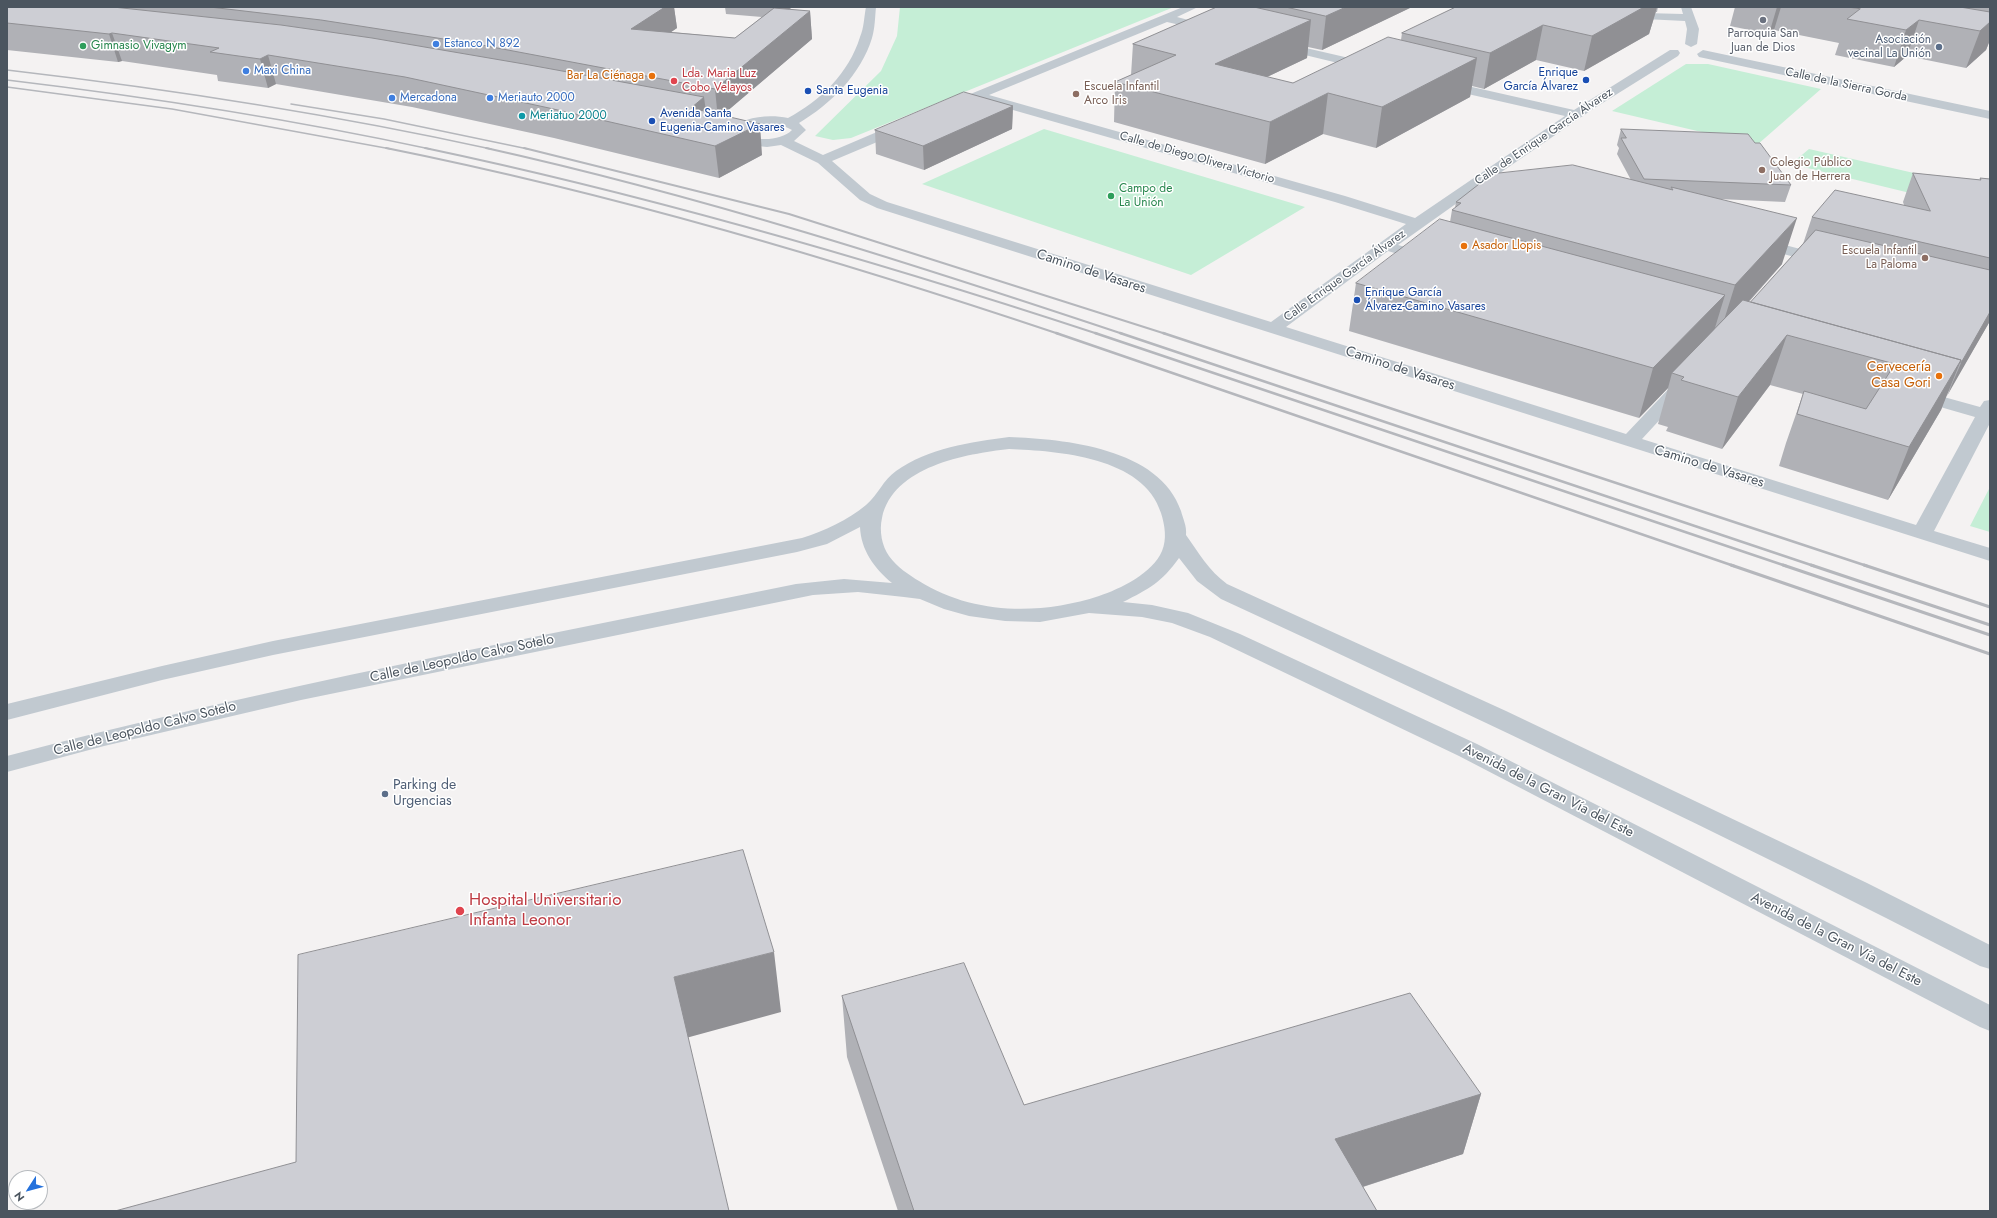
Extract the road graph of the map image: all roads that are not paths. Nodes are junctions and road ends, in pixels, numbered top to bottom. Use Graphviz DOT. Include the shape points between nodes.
graph roads {
  1 [pos="870,7"];
  2 [pos="1193,7"];
  3 [pos="1598,7"];
  4 [pos="1686,7"];
  5 [pos="1166,18"];
  6 [pos="1689,18"];
  7 [pos="1222,32"];
  8 [pos="1271,44"];
  9 [pos="1691,44"];
  10 [pos="1667,47"];
  11 [pos="1703,54"];
  12 [pos="1384,71"];
  13 [pos="1428,81"];
  14 [pos="977,96"];
  15 [pos="959,103"];
  16 [pos="1575,114"];
  17 [pos="1990,115"];
  18 [pos="916,121"];
  19 [pos="789,123"];
  20 [pos="724,124"];
  21 [pos="738,128"];
  22 [pos="782,140"];
  23 [pos="823,160"];
  24 [pos="1486,176"];
  25 [pos="1532,187"];
  26 [pos="1417,223"];
  27 [pos="1744,240"];
  28 [pos="1386,246"];
  29 [pos="1801,254"];
  30 [pos="1445,263"];
  31 [pos="1840,263"];
  32 [pos="1789,267"];
  33 [pos="1273,329"];
  34 [pos="1693,374"];
  35 [pos="1897,389"];
  36 [pos="1988,409"];
  37 [pos="1629,442"];
  38 [pos="875,508"];
  39 [pos="1922,534"];
  40 [pos="1177,536"];
  41 [pos="1990,555"];
  42 [pos="921,593"];
  43 [pos="1090,608"];
  44 [pos="7,712"];
  45 [pos="7,764"];
  46 [pos="1990,958"];
  47 [pos="1990,1019"];
  1 -- 19 [label="street" via="866,37 849,71 815,107"];
  2 -- 5 [label="street"];
  3 -- 6 [label="street" via="1644,16"];
  4 -- 6 [label="street"];
  5 -- 7 [label="street"];
  5 -- 14 [label="street"];
  6 -- 9 [label="street" via="1692,29"];
  8 -- 12 [label="street"];
  9 -- 10 [label="street" via="1677,42"];
  9 -- 11 [label="street" via="1704,48"];
  10 -- 11 [label="street, Calle de la Sierra Gorda" via="1693,55"];
  10 -- 16 [label="street, Calle de Enrique García Álvarez" via="1660,60"];
  11 -- 17 [label="street, Calle de la Sierra Gorda"];
  13 -- 16 [label="street"];
  14 -- 15 [label="street"];
  14 -- 26 [label="street, Calle de Diego Olivera Victorio"];
  16 -- 24 [label="street, Calle de Enrique García Álvarez"];
  18 -- 23 [label="street"];
  19 -- 21 [label="street" via="766,120"];
  19 -- 22 [label="street" via="799,130 797,134"];
  20 -- 21 [label="street"];
  21 -- 22 [label="street" via="735,133 738,138 746,141"];
  22 -- 23 [label="street, Camino de Vasares"];
  23 -- 33 [label="street, Camino de Vasares" via="865,198 882,205"];
  24 -- 25 [label="street"];
  24 -- 26 [label="street, Calle de Enrique García Álvarez"];
  26 -- 28 [label="street, Calle Enrique García Álvarez"];
  27 -- 29 [label="street"];
  28 -- 30 [label="street"];
  28 -- 33 [label="street, Calle Enrique García Álvarez"];
  29 -- 31 [label="street"];
  29 -- 32 [label="street"];
  33 -- 37 [label="street, Camino de Vasares"];
  34 -- 37 [label="street"];
  35 -- 36 [label="street"];
  36 -- 39 [label="street"];
  37 -- 39 [label="street, Camino de Vasares"];
  38 -- 40 [label="street" via="885,490 923,463 976,447 1009,443 1040,444 1073,448 1100,455 1126,466 1147,479 1164,497 1175,516"];
  38 -- 42 [label="street" via="869,525 879,558"];
  38 -- 44 [label="street" via="844,530 803,544 281,647 162,673"];
  39 -- 41 [label="street, Camino de Vasares"];
  40 -- 43 [label="street" via="1172,552 1160,570 1121,597"];
  40 -- 46 [label="street" via="1192,564 1207,580 1229,594 1498,716 1857,890"];
  42 -- 43 [label="street" via="971,609 1004,614 1040,615"];
  42 -- 45 [label="street, Calle de Leopoldo Calvo Sotelo" via="856,584 809,588 231,707 77,744"];
  43 -- 47 [label="street, Avenida de la Gran Vía del Este" via="1171,615 1232,639 1468,750"];
}
